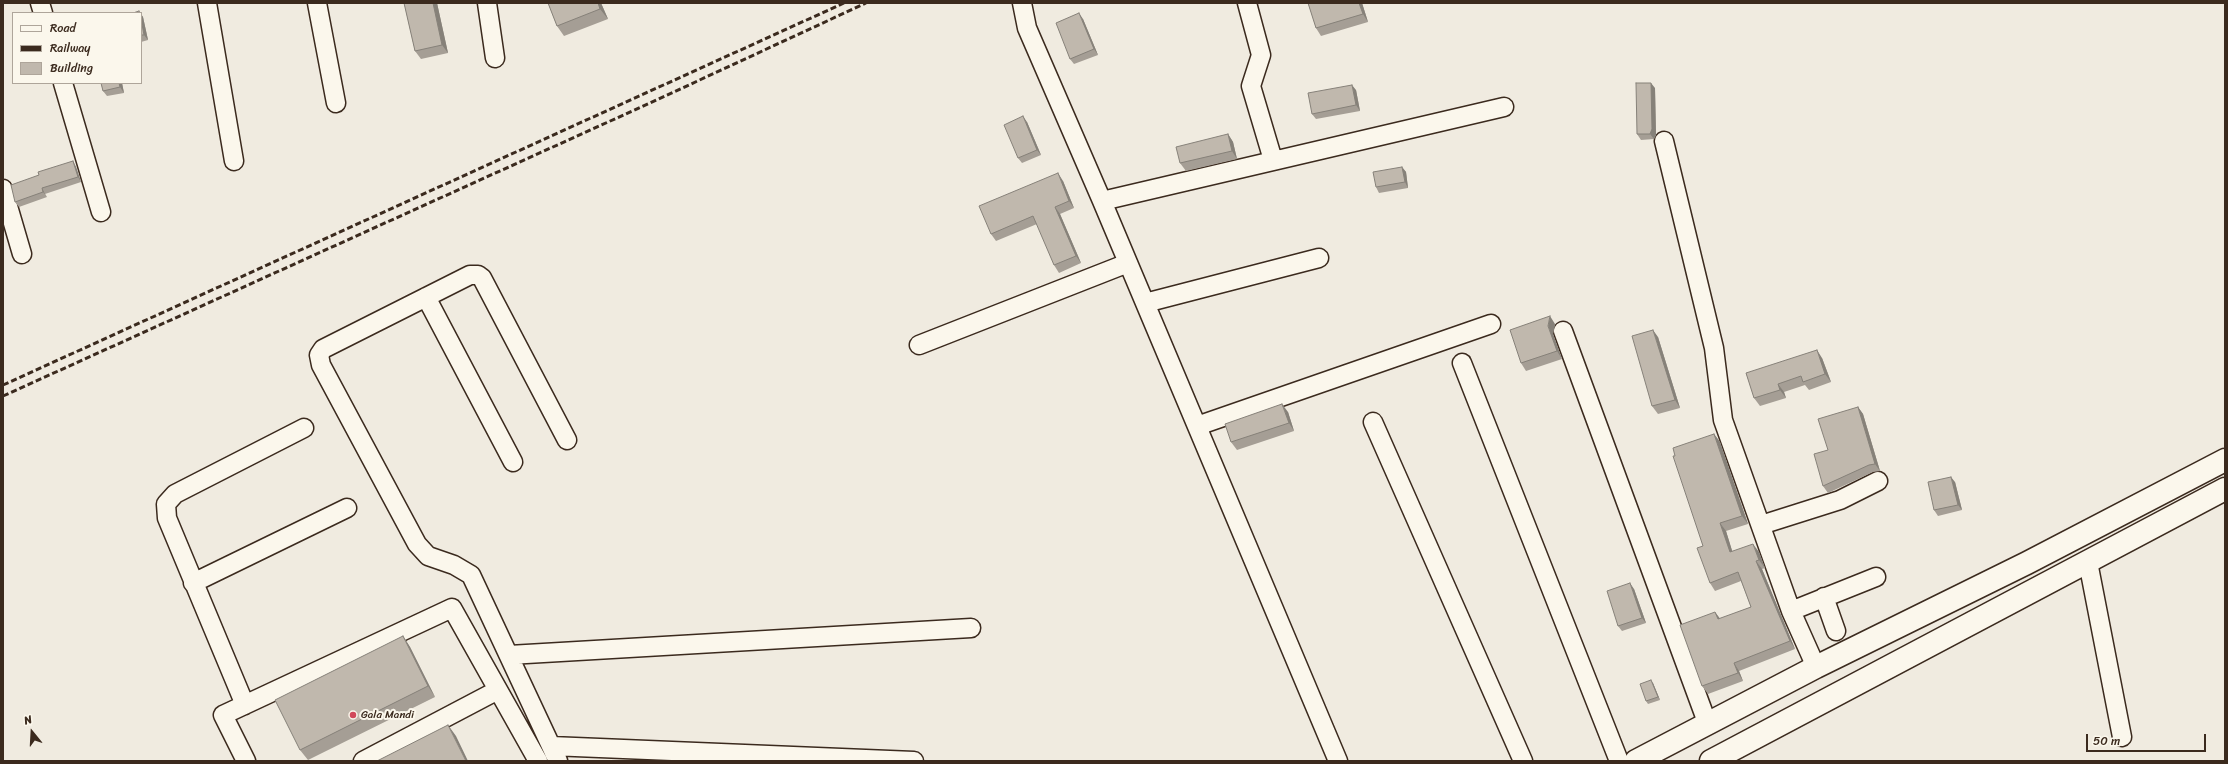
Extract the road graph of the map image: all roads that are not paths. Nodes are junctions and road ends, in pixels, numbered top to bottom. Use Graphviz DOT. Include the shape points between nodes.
graph roads {
  1 [pos="207,3"];
  2 [pos="317,3"];
  3 [pos="487,3"];
  4 [pos="1022,3"];
  5 [pos="1247,3"];
  6 [pos="495,58"];
  7 [pos="63,84"];
  8 [pos="336,103"];
  9 [pos="1504,107"];
  10 [pos="1664,141"];
  11 [pos="1273,160"];
  12 [pos="234,161"];
  13 [pos="3,189"];
  14 [pos="1102,200"];
  15 [pos="101,212"];
  16 [pos="22,254"];
  17 [pos="1319,258"];
  18 [pos="1128,263"];
  19 [pos="426,297"];
  20 [pos="1145,303"];
  21 [pos="1491,324"];
  22 [pos="1563,331"];
  23 [pos="919,345"];
  24 [pos="1462,363"];
  25 [pos="1373,422"];
  26 [pos="1196,426"];
  27 [pos="304,428"];
  28 [pos="567,440"];
  29 [pos="2225,460"];
  30 [pos="513,462"];
  31 [pos="1878,482"];
  32 [pos="2225,489"];
  33 [pos="347,508"];
  34 [pos="1761,525"];
  35 [pos="2088,562"];
  36 [pos="1876,577"];
  37 [pos="193,583"];
  38 [pos="1824,597"];
  39 [pos="1791,610"];
  40 [pos="971,628"];
  41 [pos="1836,631"];
  42 [pos="509,655"];
  43 [pos="1816,667"];
  44 [pos="498,690"];
  45 [pos="245,705"];
  46 [pos="1708,725"];
  47 [pos="2122,737"];
  48 [pos="555,754"];
  49 [pos="1718,759"];
  50 [pos="246,761"];
  51 [pos="363,761"];
  52 [pos="538,761"];
  53 [pos="914,761"];
  54 [pos="1338,761"];
  55 [pos="1523,761"];
  56 [pos="1619,761"];
  57 [pos="1636,761"];
  1 -- 12 [label="street"];
  2 -- 8 [label="street"];
  3 -- 6 [label="street"];
  4 -- 14 [label="street" via="1027,28"];
  5 -- 11 [label="street" via="1261,55 1251,86"];
  7 -- 15 [label="street"];
  9 -- 11 [label="street"];
  10 -- 34 [label="street" via="1714,348 1723,420"];
  11 -- 14 [label="street"];
  13 -- 16 [label="street"];
  14 -- 18 [label="street"];
  17 -- 20 [label="street"];
  18 -- 20 [label="street"];
  18 -- 23 [label="street"];
  19 -- 28 [label="street" via="470,275 482,278"];
  19 -- 30 [label="street"];
  19 -- 42 [label="street" via="323,349 319,359 417,544 428,556 471,574"];
  20 -- 26 [label="street"];
  21 -- 26 [label="street"];
  22 -- 46 [label="street"];
  24 -- 56 [label="street"];
  25 -- 55 [label="street"];
  26 -- 54 [label="street"];
  27 -- 37 [label="street" via="169,499 166,504 167,518"];
  29 -- 43 [label="main road" via="2027,563"];
  31 -- 34 [label="street" via="1840,500"];
  32 -- 35 [label="main road"];
  33 -- 37 [label="street"];
  34 -- 39 [label="street"];
  35 -- 47 [label="street"];
  35 -- 49 [label="main road"];
  36 -- 38 [label="street"];
  37 -- 45 [label="street"];
  38 -- 39 [label="street"];
  38 -- 41 [label="street"];
  39 -- 43 [label="street"];
  40 -- 42 [label="street"];
  42 -- 48 [label="street"];
  43 -- 46 [label="main road"];
  44 -- 45 [label="street" via="452,608"];
  44 -- 51 [label="street"];
  44 -- 52 [label="street"];
  45 -- 50 [label="street" via="223,715"];
  46 -- 57 [label="main road"];
  48 -- 53 [label="street"];
}
